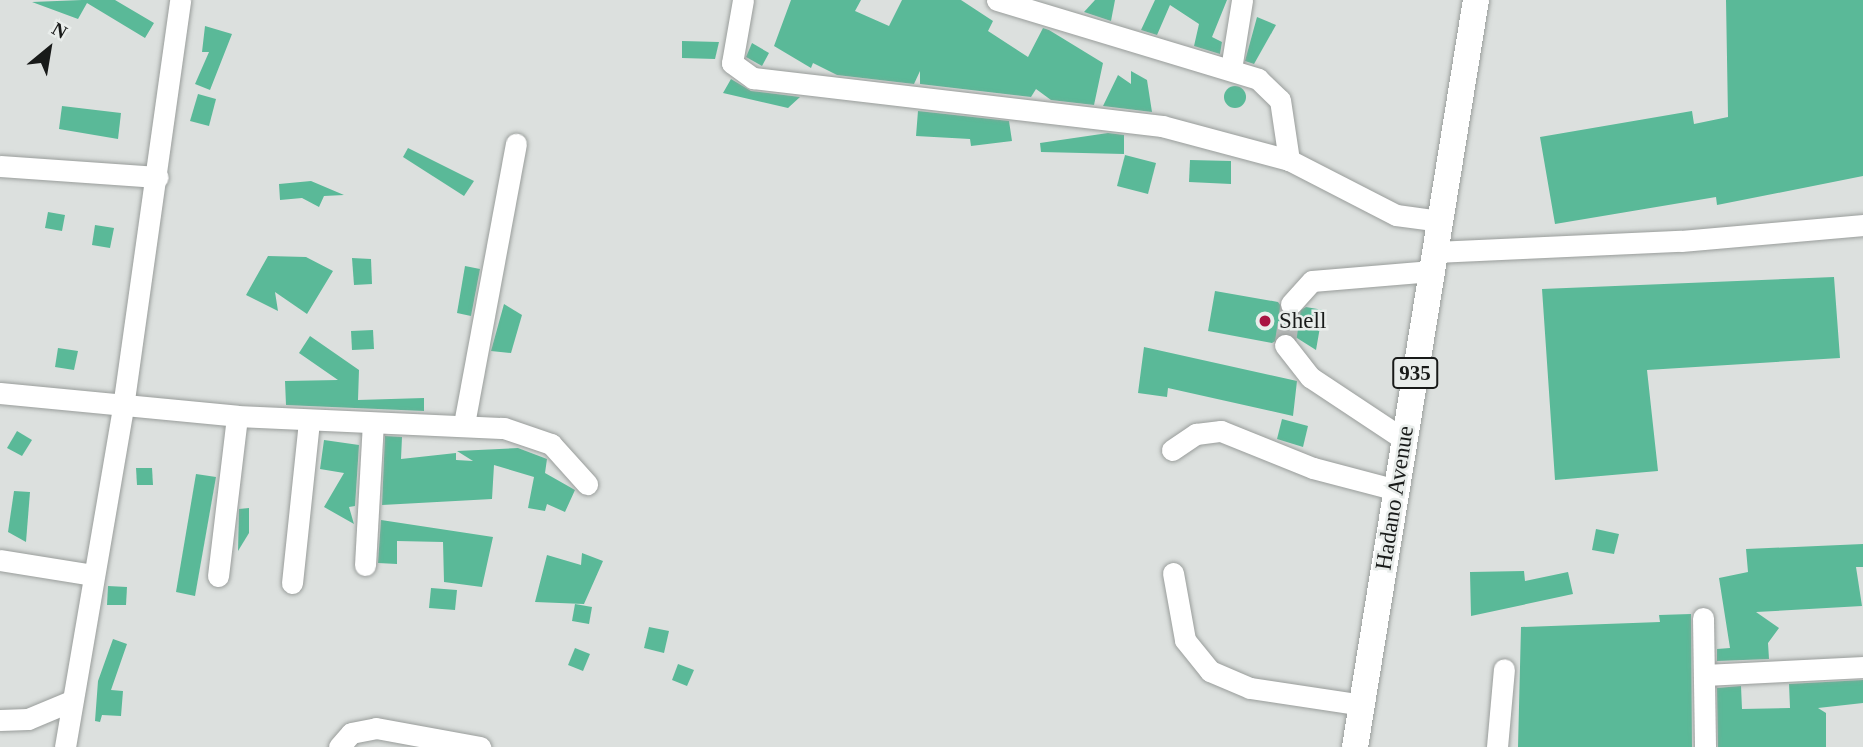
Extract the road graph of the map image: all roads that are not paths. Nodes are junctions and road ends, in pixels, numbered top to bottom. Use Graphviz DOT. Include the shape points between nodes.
graph roads {
  1 [pos="180,0"];
  2 [pos="743,0"];
  3 [pos="997,0"];
  4 [pos="1242,0"];
  5 [pos="1476,0"];
  6 [pos="1231,69"];
  7 [pos="516,144"];
  8 [pos="1289,160"];
  9 [pos="0,166"];
  10 [pos="158,177"];
  11 [pos="1440,221"];
  12 [pos="1863,225"];
  13 [pos="1434,261"];
  14 [pos="1291,304"];
  15 [pos="1285,345"];
  16 [pos="0,393"];
  17 [pos="123,407"];
  18 [pos="237,416"];
  19 [pos="309,421"];
  20 [pos="373,424"];
  21 [pos="464,424"];
  22 [pos="1405,440"];
  23 [pos="1172,450"];
  24 [pos="587,484"];
  25 [pos="1396,490"];
  26 [pos="0,560"];
  27 [pos="365,565"];
  28 [pos="1173,573"];
  29 [pos="93,575"];
  30 [pos="218,576"];
  31 [pos="292,583"];
  32 [pos="1703,618"];
  33 [pos="1863,667"];
  34 [pos="1504,669"];
  35 [pos="1705,675"];
  36 [pos="71,701"];
  37 [pos="1362,705"];
  38 [pos="0,720"];
  39 [pos="65,747"];
  40 [pos="340,747"];
  41 [pos="480,747"];
  42 [pos="1355,747"];
  43 [pos="1497,747"];
  44 [pos="1704,747"];
  1 -- 10 [label="street"];
  2 -- 8 [label="street" via="732,63 753,78 1150,124"];
  3 -- 6 [label="street"];
  4 -- 6 [label="street"];
  5 -- 11 [label="main road, Hadano Avenue / 935"];
  6 -- 8 [label="street" via="1258,79 1280,100"];
  7 -- 21 [label="street"];
  8 -- 11 [label="street" via="1396,215"];
  9 -- 10 [label="street"];
  10 -- 17 [label="street"];
  11 -- 13 [label="main road, Hadano Avenue / 935"];
  12 -- 13 [label="street"];
  13 -- 14 [label="street" via="1312,281"];
  13 -- 22 [label="main road, Hadano Avenue / 935"];
  15 -- 22 [label="street" via="1310,377"];
  16 -- 17 [label="street"];
  17 -- 18 [label="street"];
  17 -- 29 [label="street"];
  18 -- 19 [label="street"];
  18 -- 30 [label="street"];
  19 -- 20 [label="street"];
  19 -- 31 [label="street"];
  20 -- 21 [label="street"];
  20 -- 27 [label="street"];
  21 -- 24 [label="street" via="533,436 567,457"];
  22 -- 25 [label="main road, Hadano Avenue / 935"];
  23 -- 25 [label="street" via="1196,434 1221,431 1313,468"];
  25 -- 37 [label="main road, Hadano Avenue / 935"];
  26 -- 29 [label="street"];
  28 -- 37 [label="street" via="1185,640 1210,671 1250,688"];
  29 -- 36 [label="street"];
  32 -- 35 [label="street"];
  33 -- 35 [label="street"];
  34 -- 43 [label="street"];
  35 -- 44 [label="street"];
  36 -- 38 [label="street" via="27,719"];
  36 -- 39 [label="street"];
  37 -- 42 [label="main road, Hadano Avenue / 935"];
  40 -- 41 [label="street" via="351,733 376,728"];
}
